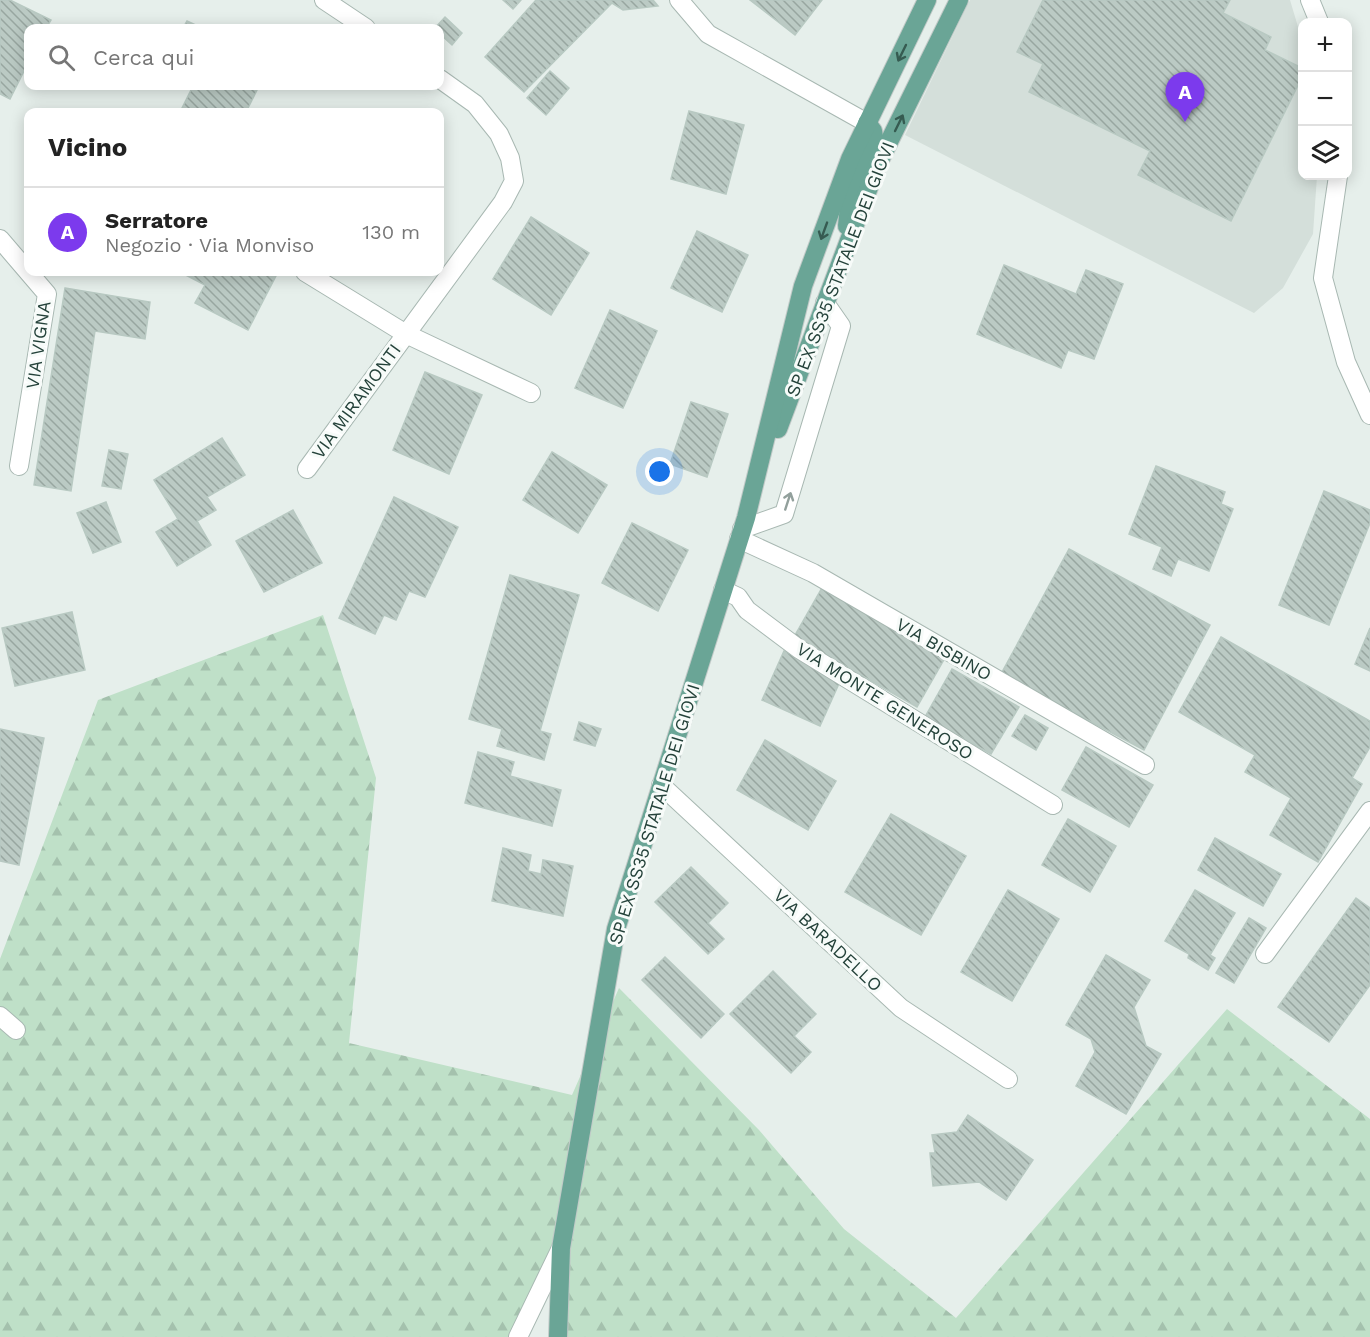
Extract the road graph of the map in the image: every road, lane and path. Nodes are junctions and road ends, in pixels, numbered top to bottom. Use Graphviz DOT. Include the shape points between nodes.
graph roads {
  1 [pos="324,0"];
  2 [pos="680,0"];
  3 [pos="927,0"];
  4 [pos="959,0"];
  5 [pos="1310,0"];
  6 [pos="1317,18"];
  7 [pos="360,24"];
  8 [pos="444,82"];
  9 [pos="867,123"];
  10 [pos="1337,180"];
  11 [pos="0,239"];
  12 [pos="843,254"];
  13 [pos="24,267"];
  14 [pos="32,276"];
  15 [pos="312,276"];
  16 [pos="825,303"];
  17 [pos="406,334"];
  18 [pos="531,393"];
  19 [pos="1370,415"];
  20 [pos="19,466"];
  21 [pos="307,469"];
  22 [pos="748,510"];
  23 [pos="740,534"];
  24 [pos="723,590"];
  25 [pos="1145,765"];
  26 [pos="661,785"];
  27 [pos="1053,805"];
  28 [pos="1370,811"];
  29 [pos="1265,954"];
  30 [pos="0,1016"];
  31 [pos="16,1030"];
  32 [pos="1008,1079"];
  33 [pos="561,1248"];
  34 [pos="518,1337"];
  35 [pos="558,1337"];
  1 -- 7 [label="street"];
  2 -- 9 [label="street" via="708,34"];
  3 -- 9 [label="main road, SP EX SS35 STATALE DEI GIOVI, one-way"];
  12 -- 4 [label="main road, SP EX SS35 STATALE DEI GIOVI, one-way" via="877,166"];
  5 -- 6 [label="street"];
  8 -- 17 [label="street, VIA MIRAMONTI" via="475,104 499,134 510,158 514,181 503,202"];
  9 -- 12 [label="main road" via="874,137 850,196"];
  9 -- 22 [label="main road, SP EX SS35 STATALE DEI GIOVI, one-way" via="804,286"];
  10 -- 19 [label="street" via="1323,278 1346,362"];
  11 -- 13 [label="street, VIA VIGNA"];
  12 -- 16 [label="main road, SP EX SS35 STATALE DEI GIOVI"];
  14 -- 20 [label="street, VIA VIGNA" via="47,294"];
  15 -- 17 [label="street, VIA MIRAMONTI"];
  16 -- 22 [label="main road, SP EX SS35 STATALE DEI GIOVI"];
  23 -- 16 [label="street, one-way" via="784,514 841,326"];
  17 -- 18 [label="street, VIA MIRAMONTI"];
  17 -- 21 [label="street, VIA MIRAMONTI"];
  22 -- 23 [label="main road, SP EX SS35 STATALE DEI GIOVI"];
  23 -- 24 [label="main road, SP EX SS35 STATALE DEI GIOVI"];
  23 -- 25 [label="street, VIA BISBINO"];
  24 -- 26 [label="main road, SP EX SS35 STATALE DEI GIOVI"];
  24 -- 27 [label="street, VIA MONTE GENEROSO" via="738,597 747,610 799,649"];
  26 -- 32 [label="street, VIA BARADELLO" via="901,1008"];
  26 -- 33 [label="main road, SP EX SS35 STATALE DEI GIOVI" via="616,929"];
  28 -- 29 [label="street"];
  30 -- 31 [label="street"];
  33 -- 34 [label="street"];
  33 -- 35 [label="main road, SP EX SS35 STATALE DEI GIOVI"];
}
